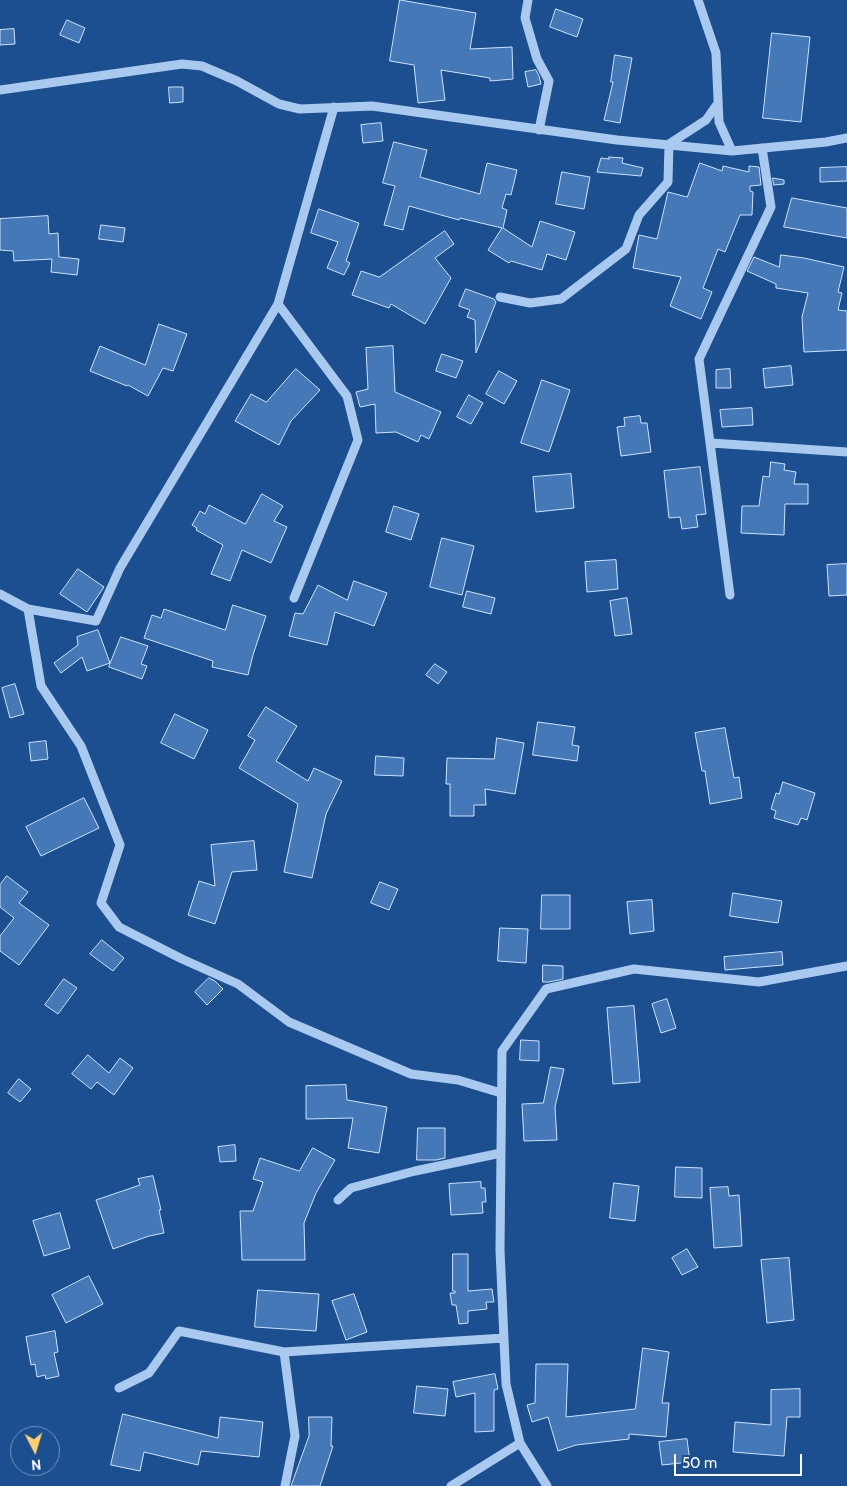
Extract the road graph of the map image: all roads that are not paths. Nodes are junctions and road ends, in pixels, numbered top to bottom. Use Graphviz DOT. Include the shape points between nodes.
graph roads {
  1 [pos="528,0"];
  2 [pos="698,0"];
  3 [pos="0,90"];
  4 [pos="718,103"];
  5 [pos="334,107"];
  6 [pos="539,130"];
  7 [pos="847,138"];
  8 [pos="669,144"];
  9 [pos="762,148"];
  10 [pos="732,151"];
  11 [pos="500,297"];
  12 [pos="278,304"];
  13 [pos="711,443"];
  14 [pos="847,452"];
  15 [pos="0,594"];
  16 [pos="730,595"];
  17 [pos="294,598"];
  18 [pos="28,609"];
  19 [pos="847,966"];
  20 [pos="501,1093"];
  21 [pos="501,1154"];
  22 [pos="338,1200"];
  23 [pos="504,1338"];
  24 [pos="284,1352"];
  25 [pos="119,1388"];
  26 [pos="520,1443"];
  27 [pos="285,1486"];
  28 [pos="451,1486"];
  29 [pos="547,1486"];
  1 -- 6 [label="street" via="525,18 536,59 549,81"];
  2 -- 4 [label="street" via="716,53"];
  3 -- 5 [label="street" via="182,64 202,66 279,104 300,109"];
  4 -- 8 [label="street" via="706,120"];
  4 -- 10 [label="street" via="718,122"];
  5 -- 6 [label="street" via="372,106"];
  5 -- 12 [label="street"];
  6 -- 8 [label="street"];
  7 -- 9 [label="street"];
  8 -- 10 [label="street"];
  8 -- 11 [label="street" via="668,182 639,215 626,249 561,299 530,303"];
  9 -- 10 [label="street"];
  9 -- 13 [label="street" via="771,207 699,359"];
  12 -- 17 [label="street" via="347,396 358,440"];
  12 -- 18 [label="street" via="120,568 96,621"];
  13 -- 14 [label="street"];
  13 -- 16 [label="street"];
  15 -- 18 [label="street"];
  18 -- 20 [label="street" via="41,686 81,746 120,845 101,903 119,927 238,984 289,1022 410,1074 458,1080"];
  19 -- 20 [label="street" via="759,982 634,969 546,989 502,1050"];
  20 -- 21 [label="street"];
  21 -- 22 [label="street" via="351,1188"];
  21 -- 23 [label="street" via="500,1250"];
  23 -- 24 [label="street"];
  23 -- 26 [label="street" via="506,1384"];
  24 -- 25 [label="street" via="179,1331 149,1373"];
  24 -- 27 [label="street" via="295,1436"];
  26 -- 28 [label="street"];
  26 -- 29 [label="street"];
}
